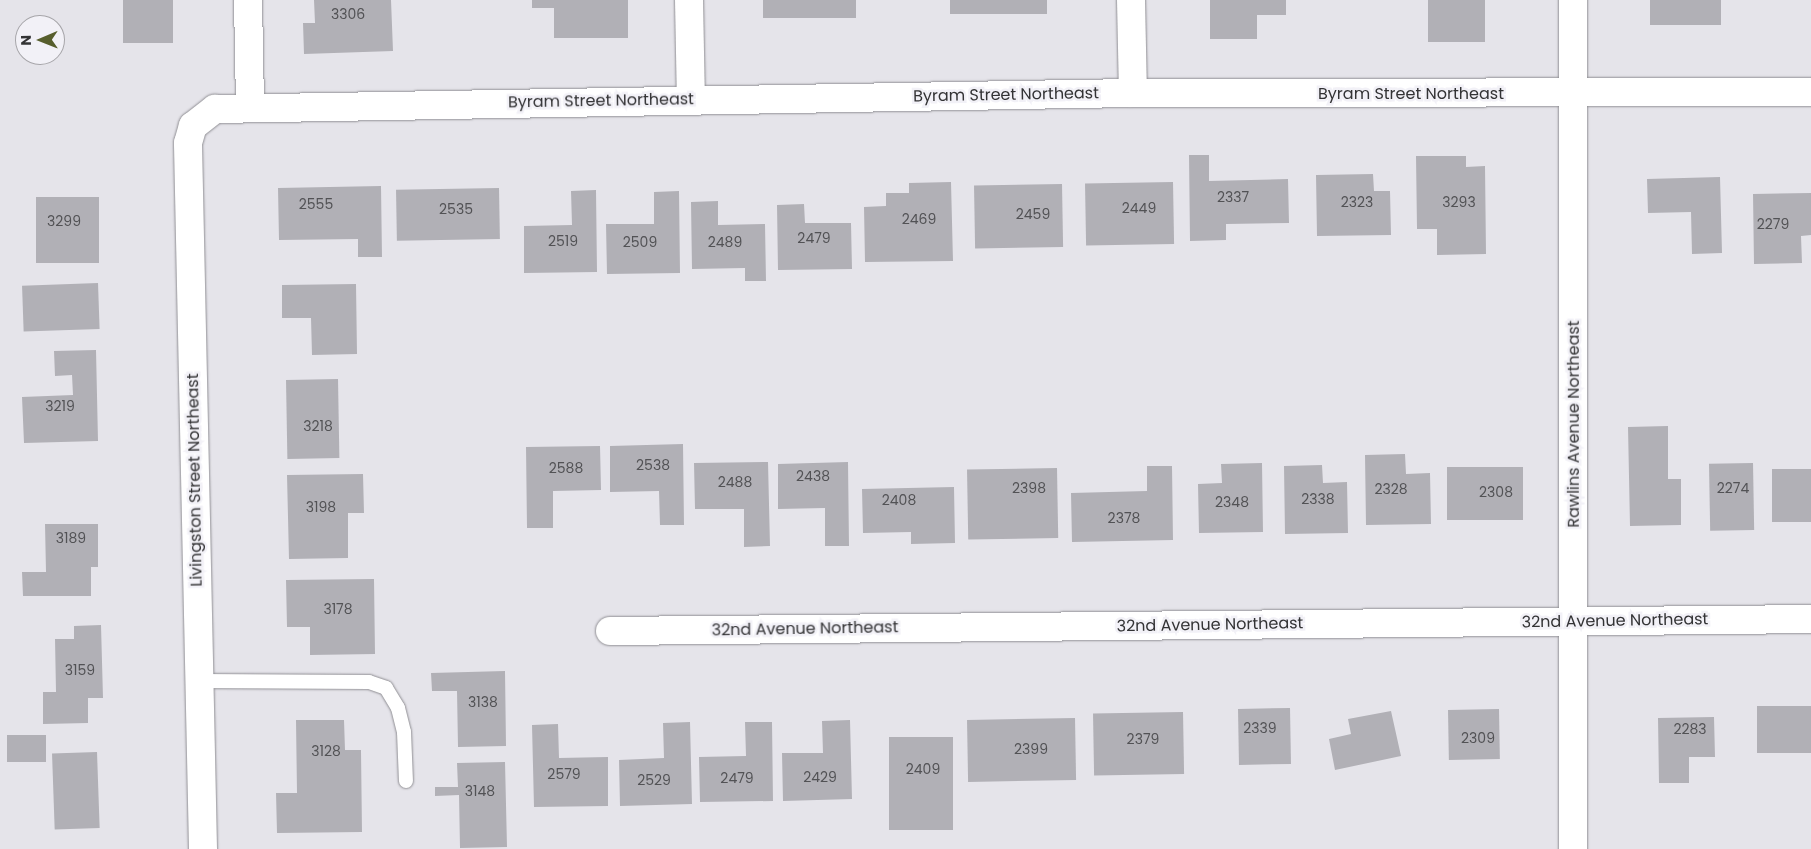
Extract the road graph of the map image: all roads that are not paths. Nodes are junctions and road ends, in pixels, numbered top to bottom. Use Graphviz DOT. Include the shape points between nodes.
graph roads {
  1 [pos="248,0"];
  2 [pos="689,0"];
  3 [pos="1131,0"];
  4 [pos="1573,0"];
  5 [pos="1811,92"];
  6 [pos="1133,93"];
  7 [pos="1575,95"];
  8 [pos="692,100"];
  9 [pos="250,106"];
  10 [pos="203,115"];
  11 [pos="1811,619"];
  12 [pos="1573,621"];
  13 [pos="610,631"];
  14 [pos="199,682"];
  15 [pos="406,781"];
  16 [pos="203,849"];
  17 [pos="1573,849"];
  1 -- 9 [label="street"];
  2 -- 8 [label="street"];
  3 -- 6 [label="street"];
  4 -- 7 [label="street, Rawlins Avenue Northeast"];
  5 -- 7 [label="street, Byram Street Northeast"];
  6 -- 7 [label="street, Byram Street Northeast"];
  6 -- 8 [label="street, Byram Street Northeast"];
  7 -- 12 [label="street, Rawlins Avenue Northeast"];
  8 -- 9 [label="street, Byram Street Northeast"];
  9 -- 10 [label="street, Byram Street Northeast" via="214,109"];
  10 -- 14 [label="street, Livingston Street Northeast" via="193,126 188,142"];
  11 -- 12 [label="street, 32nd Avenue Northeast"];
  12 -- 13 [label="street, 32nd Avenue Northeast"];
  12 -- 17 [label="street, Rawlins Avenue Northeast"];
  14 -- 15 [label="lane" via="369,682 386,688 398,708 404,732"];
  14 -- 16 [label="street, Livingston Street Northeast"];
}
